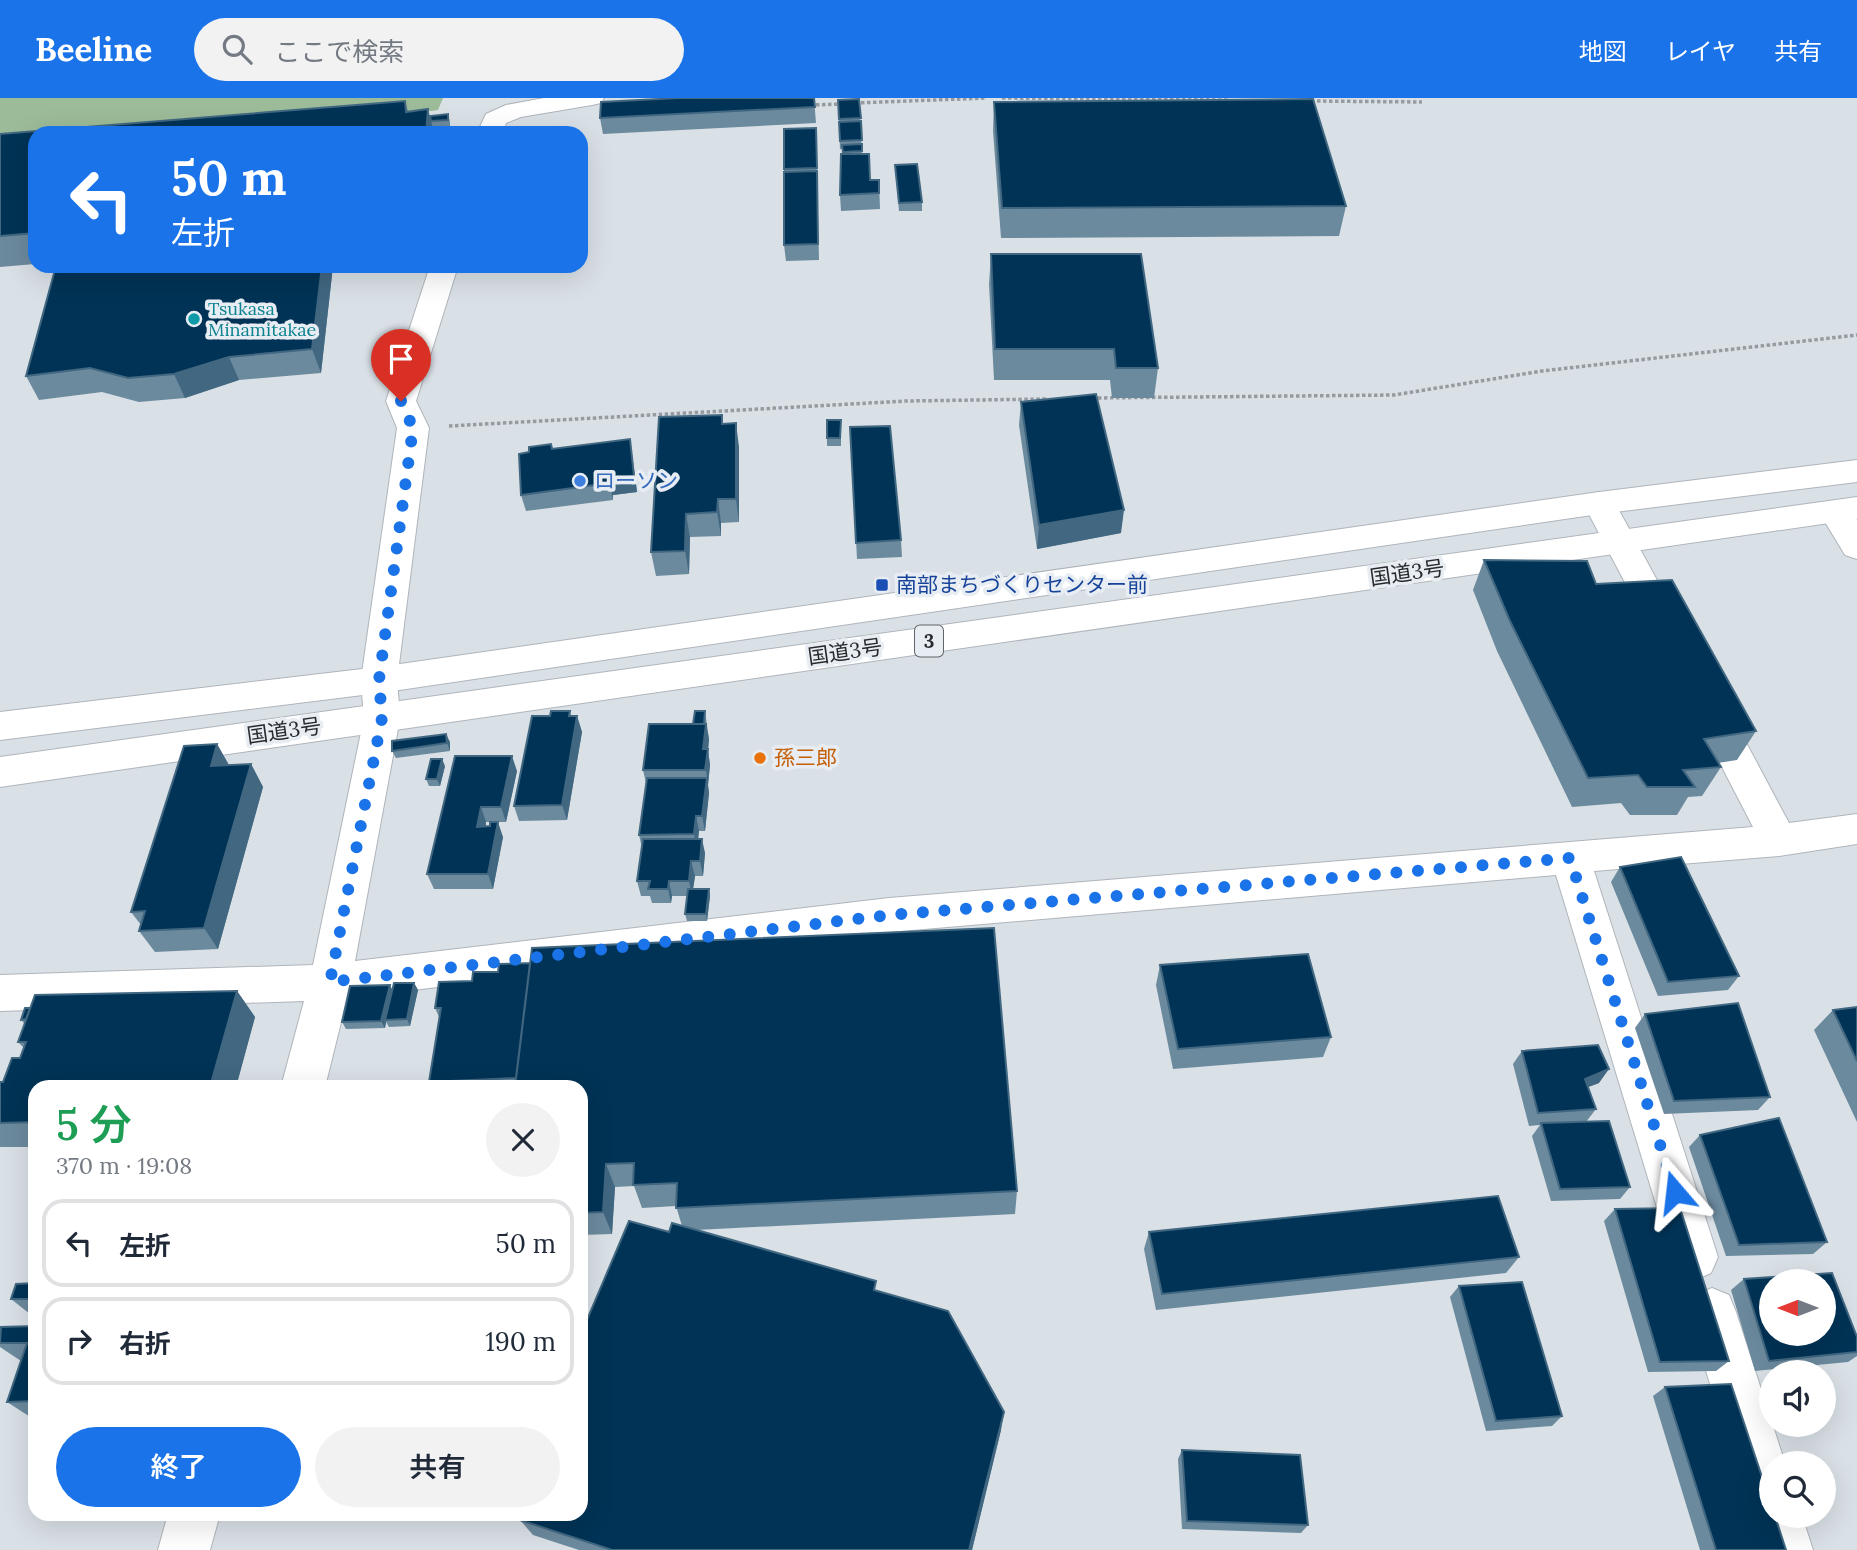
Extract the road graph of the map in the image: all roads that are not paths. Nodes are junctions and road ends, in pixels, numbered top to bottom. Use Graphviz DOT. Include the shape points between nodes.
graph roads {
  1 [pos="592,98"];
  2 [pos="492,126"];
  3 [pos="442,273"];
  4 [pos="1857,471"];
  5 [pos="1600,503"];
  6 [pos="1846,510"];
  7 [pos="1620,544"];
  8 [pos="1857,547"];
  9 [pos="1681,656"];
  10 [pos="379,680"];
  11 [pos="1700,691"];
  12 [pos="382,718"];
  13 [pos="0,726"];
  14 [pos="0,772"];
  15 [pos="1857,829"];
  16 [pos="1779,840"];
  17 [pos="1570,858"];
  18 [pos="330,982"];
  19 [pos="0,993"];
  20 [pos="305,1080"];
  21 [pos="1759,1462"];
  22 [pos="192,1521"];
  23 [pos="1780,1528"];
  24 [pos="184,1550"];
  25 [pos="1787,1550"];
  1 -- 2 [label="main road" via="515,110 495,119"];
  3 -- 10 [label="main road" via="401,401 413,428"];
  4 -- 5 [label="main road, 国道3号 / 3"];
  5 -- 7 [label="main road"];
  5 -- 10 [label="main road, 国道3号 / 3"];
  6 -- 7 [label="main road, 国道3号 / 3"];
  6 -- 8 [label="main road"];
  7 -- 9 [label="main road"];
  7 -- 12 [label="main road, 国道3号 / 3"];
  10 -- 12 [label="main road"];
  10 -- 13 [label="main road, 国道3号 / 3"];
  11 -- 16 [label="main road"];
  12 -- 14 [label="main road, 国道3号 / 3"];
  12 -- 18 [label="main road"];
  15 -- 16 [label="main road"];
  16 -- 17 [label="main road"];
  17 -- 18 [label="main road" via="890,915"];
  17 -- 21 [label="main road"];
  18 -- 19 [label="main road"];
  18 -- 20 [label="main road"];
  22 -- 24 [label="main road"];
  23 -- 25 [label="main road"];
}
